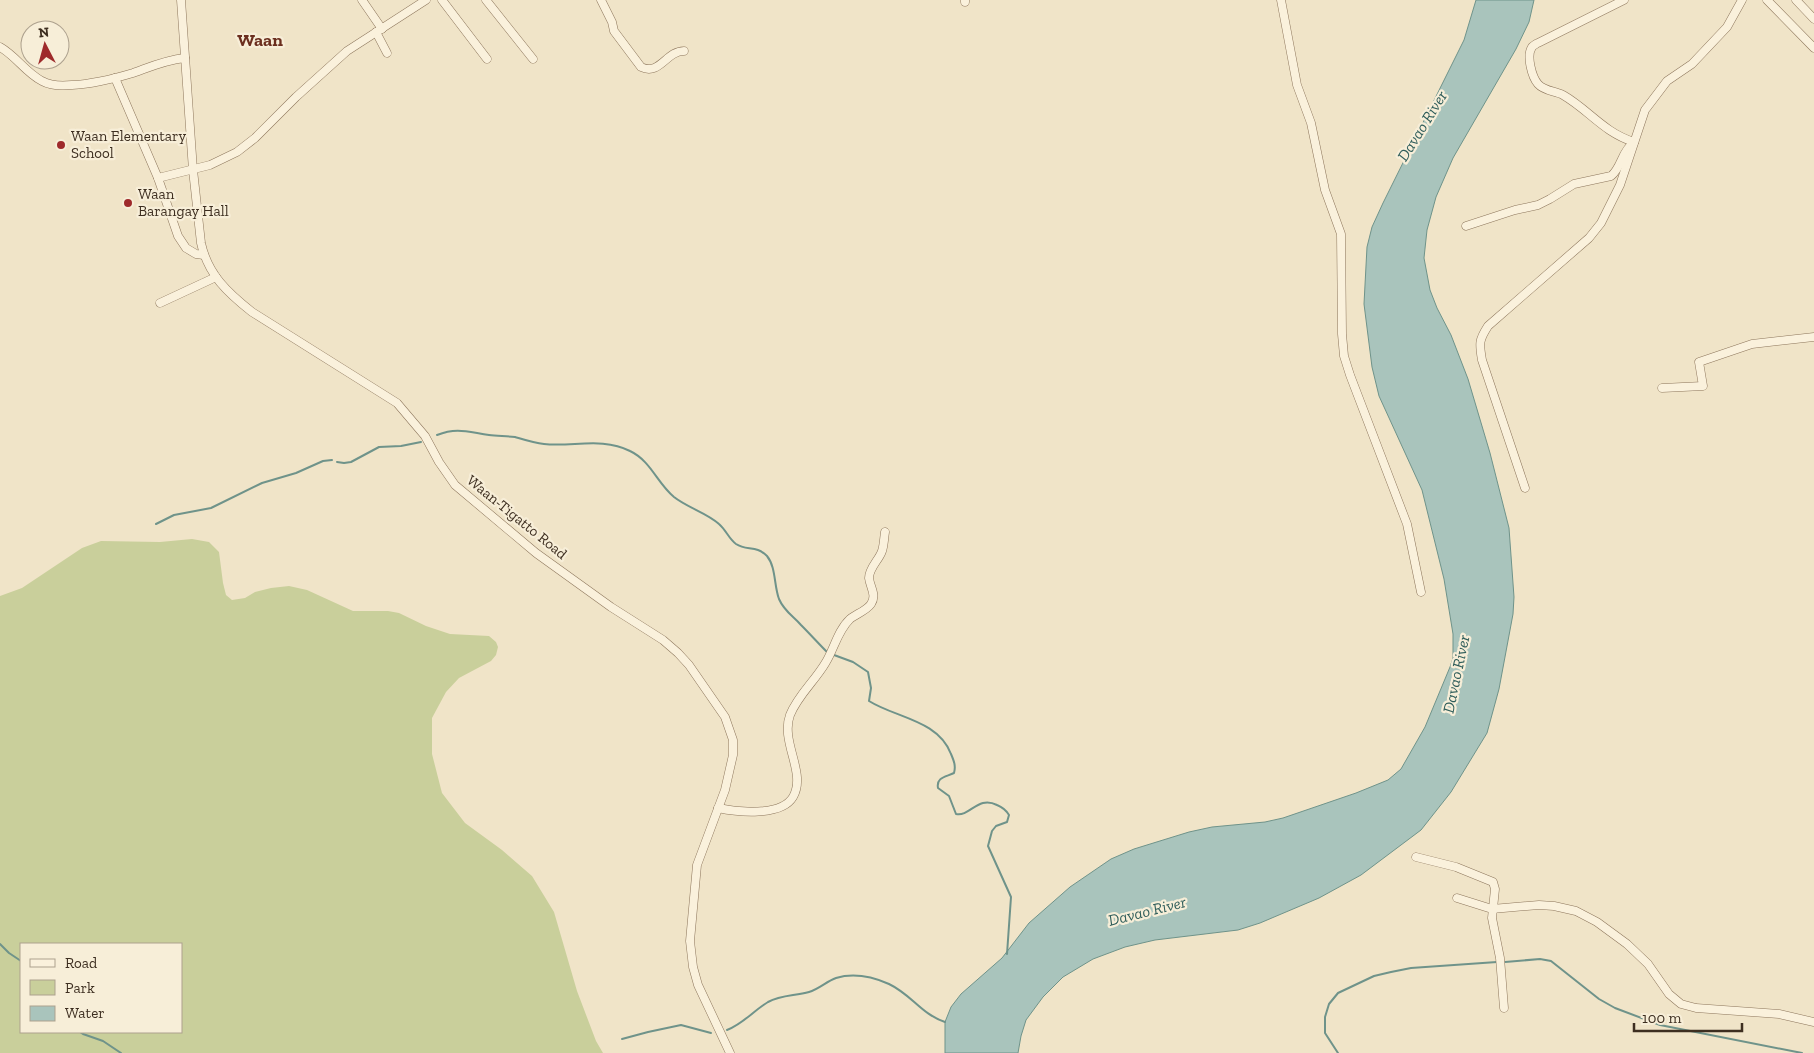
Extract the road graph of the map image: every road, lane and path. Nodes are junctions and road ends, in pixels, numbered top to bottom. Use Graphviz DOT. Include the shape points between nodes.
graph roads {
  1 [pos="181,0"];
  2 [pos="362,0"];
  3 [pos="426,0"];
  4 [pos="442,0"];
  5 [pos="486,0"];
  6 [pos="601,0"];
  7 [pos="1281,0"];
  8 [pos="1624,0"];
  9 [pos="1742,0"];
  10 [pos="1767,0"];
  11 [pos="1797,0"];
  12 [pos="1814,19"];
  13 [pos="379,30"];
  14 [pos="0,47"];
  15 [pos="1814,48"];
  16 [pos="684,51"];
  17 [pos="387,52"];
  18 [pos="184,58"];
  19 [pos="487,59"];
  20 [pos="533,59"];
  21 [pos="115,78"];
  22 [pos="1634,142"];
  23 [pos="193,170"];
  24 [pos="158,178"];
  25 [pos="1466,226"];
  26 [pos="204,255"];
  27 [pos="216,277"];
  28 [pos="160,303"];
  29 [pos="1814,337"];
  30 [pos="1662,388"];
  31 [pos="1525,488"];
  32 [pos="885,532"];
  33 [pos="1422,592"];
  34 [pos="718,808"];
  35 [pos="1416,857"];
  36 [pos="1457,898"];
  37 [pos="1492,909"];
  38 [pos="1504,1008"];
  39 [pos="1814,1022"];
  40 [pos="730,1053"];
  1 -- 18 [label="street, Waan-Tigatto Road"];
  2 -- 13 [label="street"];
  3 -- 13 [label="street"];
  4 -- 19 [label="street"];
  5 -- 20 [label="street"];
  6 -- 16 [label="street" via="614,31 641,67 657,68 674,53"];
  7 -- 33 [label="street" via="1297,85 1311,123 1325,190 1342,234 1344,356 1407,524"];
  8 -- 22 [label="street" via="1538,43 1532,47 1530,60 1540,86 1570,99 1602,126 1622,139"];
  9 -- 22 [label="street" via="1727,28 1704,53 1667,81 1656,94 1645,110"];
  10 -- 15 [label="street"];
  11 -- 12 [label="street"];
  13 -- 17 [label="street"];
  13 -- 23 [label="street" via="321,74 255,138 224,160"];
  14 -- 21 [label="street" via="36,78 48,84 73,85"];
  18 -- 21 [label="street" via="164,61"];
  18 -- 23 [label="street, Waan-Tigatto Road"];
  21 -- 24 [label="street"];
  22 -- 25 [label="street" via="1627,147 1611,176 1574,184 1538,205"];
  22 -- 31 [label="street" via="1616,194 1589,238 1494,320 1481,338 1482,360"];
  23 -- 24 [label="street"];
  23 -- 26 [label="street, Waan-Tigatto Road"];
  24 -- 26 [label="street" via="182,243 190,252"];
  26 -- 27 [label="street, Waan-Tigatto Road"];
  27 -- 28 [label="street"];
  27 -- 34 [label="street, Waan-Tigatto Road" via="230,295 252,312 397,403 424,436 455,485 536,553 678,653 730,728 733,755"];
  29 -- 30 [label="street" via="1752,344 1718,355 1699,362 1703,386"];
  32 -- 34 [label="street" via="883,549 870,572 874,597 871,604 850,619 790,715 788,736 797,776 793,798 783,806 755,812"];
  34 -- 40 [label="street, Waan-Tigatto Road" via="697,865 690,941 698,985"];
  35 -- 37 [label="street" via="1456,867 1493,882"];
  36 -- 37 [label="street"];
  37 -- 38 [label="street"];
  37 -- 39 [label="street" via="1554,906 1588,916 1627,944 1648,964 1669,994 1686,1006 1779,1014"];
}
